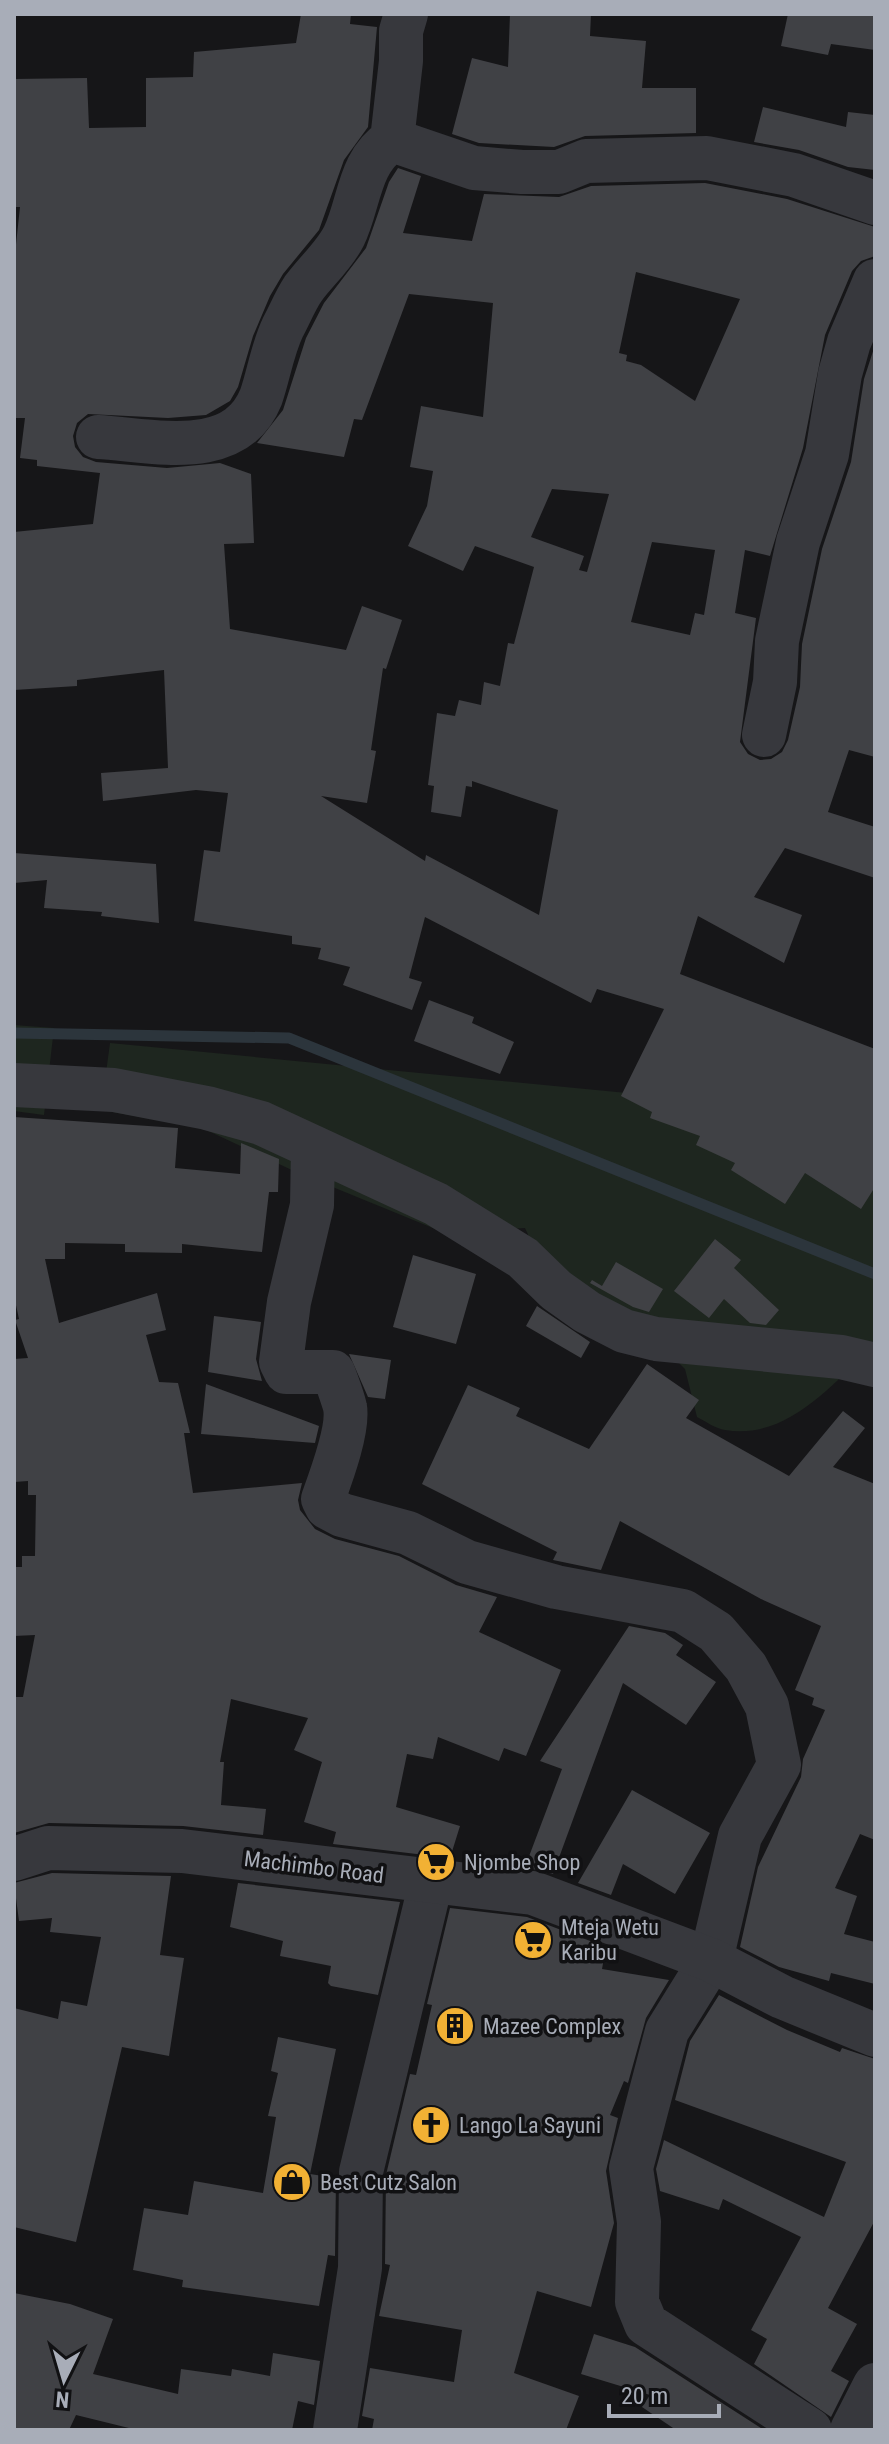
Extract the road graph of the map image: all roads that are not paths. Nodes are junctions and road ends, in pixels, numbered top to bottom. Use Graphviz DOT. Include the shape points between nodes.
graph roads {
  1 [pos="406,14"];
  2 [pos="392,140"];
  3 [pos="875,203"];
  4 [pos="875,281"];
  5 [pos="98,437"];
  6 [pos="764,735"];
  7 [pos="14,1085"];
  8 [pos="313,1147"];
  9 [pos="875,1365"];
  10 [pos="14,1859"];
  11 [pos="432,1878"];
  12 [pos="711,1960"];
  13 [pos="875,2035"];
  14 [pos="875,2385"];
  15 [pos="335,2430"];
  16 [pos="810,2430"];
  17 [pos="852,2430"];
  1 -- 2 [label="street"];
  2 -- 3 [label="street" via="474,168 522,172 559,172 586,161 707,158 794,175"];
  2 -- 5 [label="street" via="373,156 344,236 296,302 269,362 260,398 235,434 178,442"];
  4 -- 6 [label="street" via="849,342 827,454 798,542"];
  7 -- 8 [label="street" via="114,1090 207,1108 261,1123"];
  8 -- 9 [label="street" via="436,1204 523,1258 587,1312 624,1331"];
  8 -- 12 [label="street" via="312,1205 281,1362 286,1372 333,1372 337,1380 345,1407 323,1499 327,1507 408,1533 467,1562 556,1587 683,1611 716,1632 746,1667 767,1706 779,1765 740,1836"];
  10 -- 11 [label="street, Machimbo Road" via="48,1848 182,1851 361,1875"];
  11 -- 12 [label="street, Machimbo Road" via="533,1893"];
  11 -- 15 [label="street" via="361,2172 360,2268"];
  12 -- 13 [label="street, Machimbo Road" via="782,1997"];
  12 -- 16 [label="street" via="667,2031 631,2168 639,2222 637,2302 646,2324"];
  14 -- 17 [label="street"];
}
